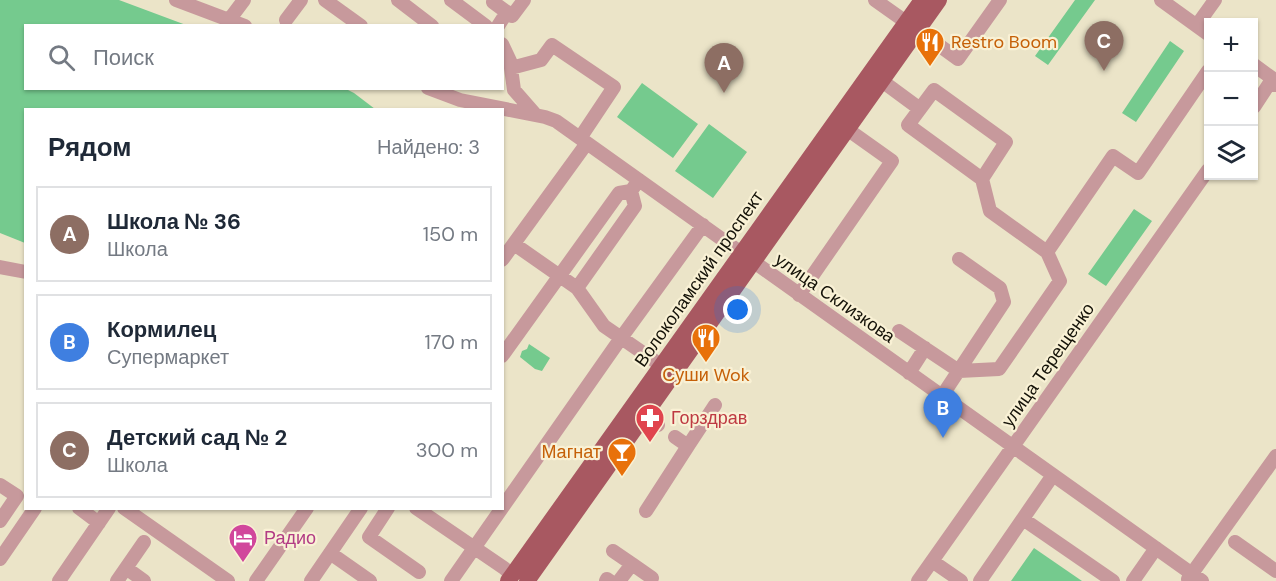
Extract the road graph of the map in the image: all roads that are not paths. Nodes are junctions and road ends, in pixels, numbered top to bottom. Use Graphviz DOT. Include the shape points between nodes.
graph roads {
  1 [pos="176,0"];
  2 [pos="244,0"];
  3 [pos="301,0"];
  4 [pos="325,0"];
  5 [pos="398,0"];
  6 [pos="451,0"];
  7 [pos="494,0"];
  8 [pos="524,0"];
  9 [pos="875,0"];
  10 [pos="922,0"];
  11 [pos="939,0"];
  12 [pos="1000,0"];
  13 [pos="1161,0"];
  14 [pos="1215,0"];
  15 [pos="507,12"];
  16 [pos="229,20"];
  17 [pos="286,20"];
  18 [pos="240,24"];
  19 [pos="358,24"];
  20 [pos="429,24"];
  21 [pos="483,24"];
  22 [pos="499,24"];
  23 [pos="912,26"];
  24 [pos="1203,29"];
  25 [pos="504,55"];
  26 [pos="1258,68"];
  27 [pos="1208,72"];
  28 [pos="508,77"];
  29 [pos="882,81"];
  30 [pos="1276,83"];
  31 [pos="433,90"];
  32 [pos="1258,101"];
  33 [pos="502,108"];
  34 [pos="504,108"];
  35 [pos="920,109"];
  36 [pos="535,114"];
  37 [pos="847,129"];
  38 [pos="584,141"];
  39 [pos="1204,177"];
  40 [pos="982,179"];
  41 [pos="635,186"];
  42 [pos="703,225"];
  43 [pos="514,244"];
  44 [pos="1047,252"];
  45 [pos="504,257"];
  46 [pos="747,258"];
  47 [pos="959,259"];
  48 [pos="0,267"];
  49 [pos="24,272"];
  50 [pos="560,276"];
  51 [pos="577,288"];
  52 [pos="799,295"];
  53 [pos="899,331"];
  54 [pos="621,338"];
  55 [pos="925,348"];
  56 [pos="504,353"];
  57 [pos="662,366"];
  58 [pos="958,371"];
  59 [pos="909,373"];
  60 [pos="942,396"];
  61 [pos="716,405"];
  62 [pos="675,437"];
  63 [pos="688,446"];
  64 [pos="1012,446"];
  65 [pos="1276,456"];
  66 [pos="1053,475"];
  67 [pos="0,485"];
  68 [pos="504,505"];
  69 [pos="34,510"];
  70 [pos="82,510"];
  71 [pos="108,510"];
  72 [pos="127,510"];
  73 [pos="306,510"];
  74 [pos="360,510"];
  75 [pos="387,510"];
  76 [pos="419,510"];
  77 [pos="501,510"];
  78 [pos="646,511"];
  79 [pos="1023,519"];
  80 [pos="0,520"];
  81 [pos="99,523"];
  82 [pos="144,542"];
  83 [pos="1235,542"];
  84 [pos="475,548"];
  85 [pos="1156,548"];
  86 [pos="613,551"];
  87 [pos="330,553"];
  88 [pos="0,559"];
  89 [pos="932,561"];
  90 [pos="632,564"];
  91 [pos="126,568"];
  92 [pos="419,572"];
  93 [pos="1272,574"];
  94 [pos="66,578"];
  95 [pos="652,578"];
  96 [pos="516,579"];
  97 [pos="1194,579"];
  98 [pos="117,581"];
  99 [pos="144,581"];
  100 [pos="228,581"];
  101 [pos="256,581"];
  102 [pos="310,581"];
  103 [pos="370,581"];
  104 [pos="451,581"];
  105 [pos="620,581"];
  106 [pos="918,581"];
  107 [pos="961,581"];
  108 [pos="980,581"];
  109 [pos="1113,581"];
  110 [pos="1133,581"];
  1 -- 16 [label="street"];
  2 -- 16 [label="street"];
  3 -- 17 [label="street"];
  4 -- 19 [label="street"];
  5 -- 20 [label="street"];
  6 -- 21 [label="street"];
  7 -- 15 [label="street"];
  8 -- 15 [label="street" via="512,16"];
  9 -- 23 [label="street"];
  10 -- 23 [label="main road, Волоколамский проспект"];
  11 -- 23 [label="main road, Волоколамский проспект"];
  12 -- 23 [label="street" via="958,59"];
  13 -- 24 [label="street"];
  14 -- 24 [label="street"];
  15 -- 22 [label="street"];
  16 -- 18 [label="street"];
  23 -- 29 [label="main road, Волоколамский проспект"];
  23 -- 46 [label="main road, Волоколамский проспект"];
  25 -- 28 [label="street"];
  26 -- 30 [label="street"];
  27 -- 44 [label="street" via="1138,173 1113,156"];
  28 -- 36 [label="street" via="517,95"];
  28 -- 38 [label="street" via="541,60 552,45 614,87"];
  29 -- 35 [label="street"];
  29 -- 37 [label="main road, Волоколамский проспект"];
  30 -- 32 [label="street" via="1269,84"];
  31 -- 33 [label="street, улица Склизкова" via="459,100"];
  34 -- 36 [label="street, улица Склизкова"];
  35 -- 40 [label="street" via="908,125"];
  35 -- 40 [label="street" via="934,90 1006,142"];
  36 -- 38 [label="street, улица Склизкова" via="552,119"];
  37 -- 46 [label="main road, Волоколамский проспект"];
  37 -- 52 [label="street" via="892,161"];
  38 -- 41 [label="street, улица Склизкова"];
  38 -- 43 [label="street"];
  39 -- 64 [label="street, улица Терещенко"];
  40 -- 44 [label="street" via="990,211"];
  41 -- 42 [label="street, улица Склизкова"];
  41 -- 50 [label="street" via="619,193"];
  41 -- 51 [label="street" via="635,206"];
  42 -- 46 [label="street, улица Склизкова"];
  42 -- 54 [label="street"];
  43 -- 45 [label="street"];
  43 -- 50 [label="street"];
  44 -- 58 [label="street" via="1060,281 999,369"];
  46 -- 52 [label="street, улица Склизкова"];
  46 -- 57 [label="main road, Волоколамский проспект"];
  46 -- 96 [label="main road, Волоколамский проспект" via="651,420"];
  47 -- 58 [label="street" via="1000,288 1004,302"];
  48 -- 49 [label="street"];
  50 -- 51 [label="street"];
  50 -- 56 [label="street"];
  51 -- 54 [label="street" via="604,326"];
  52 -- 59 [label="street, улица Склизкова"];
  53 -- 55 [label="street"];
  54 -- 57 [label="street"];
  54 -- 68 [label="street"];
  55 -- 58 [label="street"];
  55 -- 59 [label="street"];
  57 -- 96 [label="main road, Волоколамский проспект"];
  58 -- 60 [label="street"];
  59 -- 60 [label="street, улица Склизкова"];
  60 -- 64 [label="street, улица Склизкова"];
  61 -- 63 [label="street"];
  62 -- 63 [label="street"];
  63 -- 78 [label="street"];
  64 -- 66 [label="street, улица Склизкова"];
  64 -- 89 [label="street, улица Терещенко"];
  65 -- 97 [label="street"];
  66 -- 79 [label="street"];
  66 -- 85 [label="street, улица Склизкова"];
  67 -- 80 [label="street" via="17,496"];
  69 -- 88 [label="street"];
  70 -- 81 [label="street"];
  71 -- 81 [label="street"];
  72 -- 100 [label="street"];
  73 -- 101 [label="street"];
  74 -- 87 [label="street"];
  75 -- 92 [label="street" via="369,537"];
  76 -- 84 [label="street"];
  77 -- 84 [label="street"];
  79 -- 108 [label="street"];
  79 -- 109 [label="street"];
  81 -- 94 [label="street"];
  82 -- 91 [label="street"];
  83 -- 93 [label="street"];
  84 -- 96 [label="street"];
  84 -- 104 [label="street"];
  85 -- 97 [label="street, улица Склизкова"];
  85 -- 110 [label="street"];
  86 -- 90 [label="street"];
  87 -- 102 [label="street"];
  87 -- 103 [label="street"];
  89 -- 106 [label="street, улица Терещенко"];
  89 -- 107 [label="street"];
  90 -- 95 [label="street"];
  90 -- 105 [label="street"];
  91 -- 98 [label="street"];
  91 -- 99 [label="street"];
}
